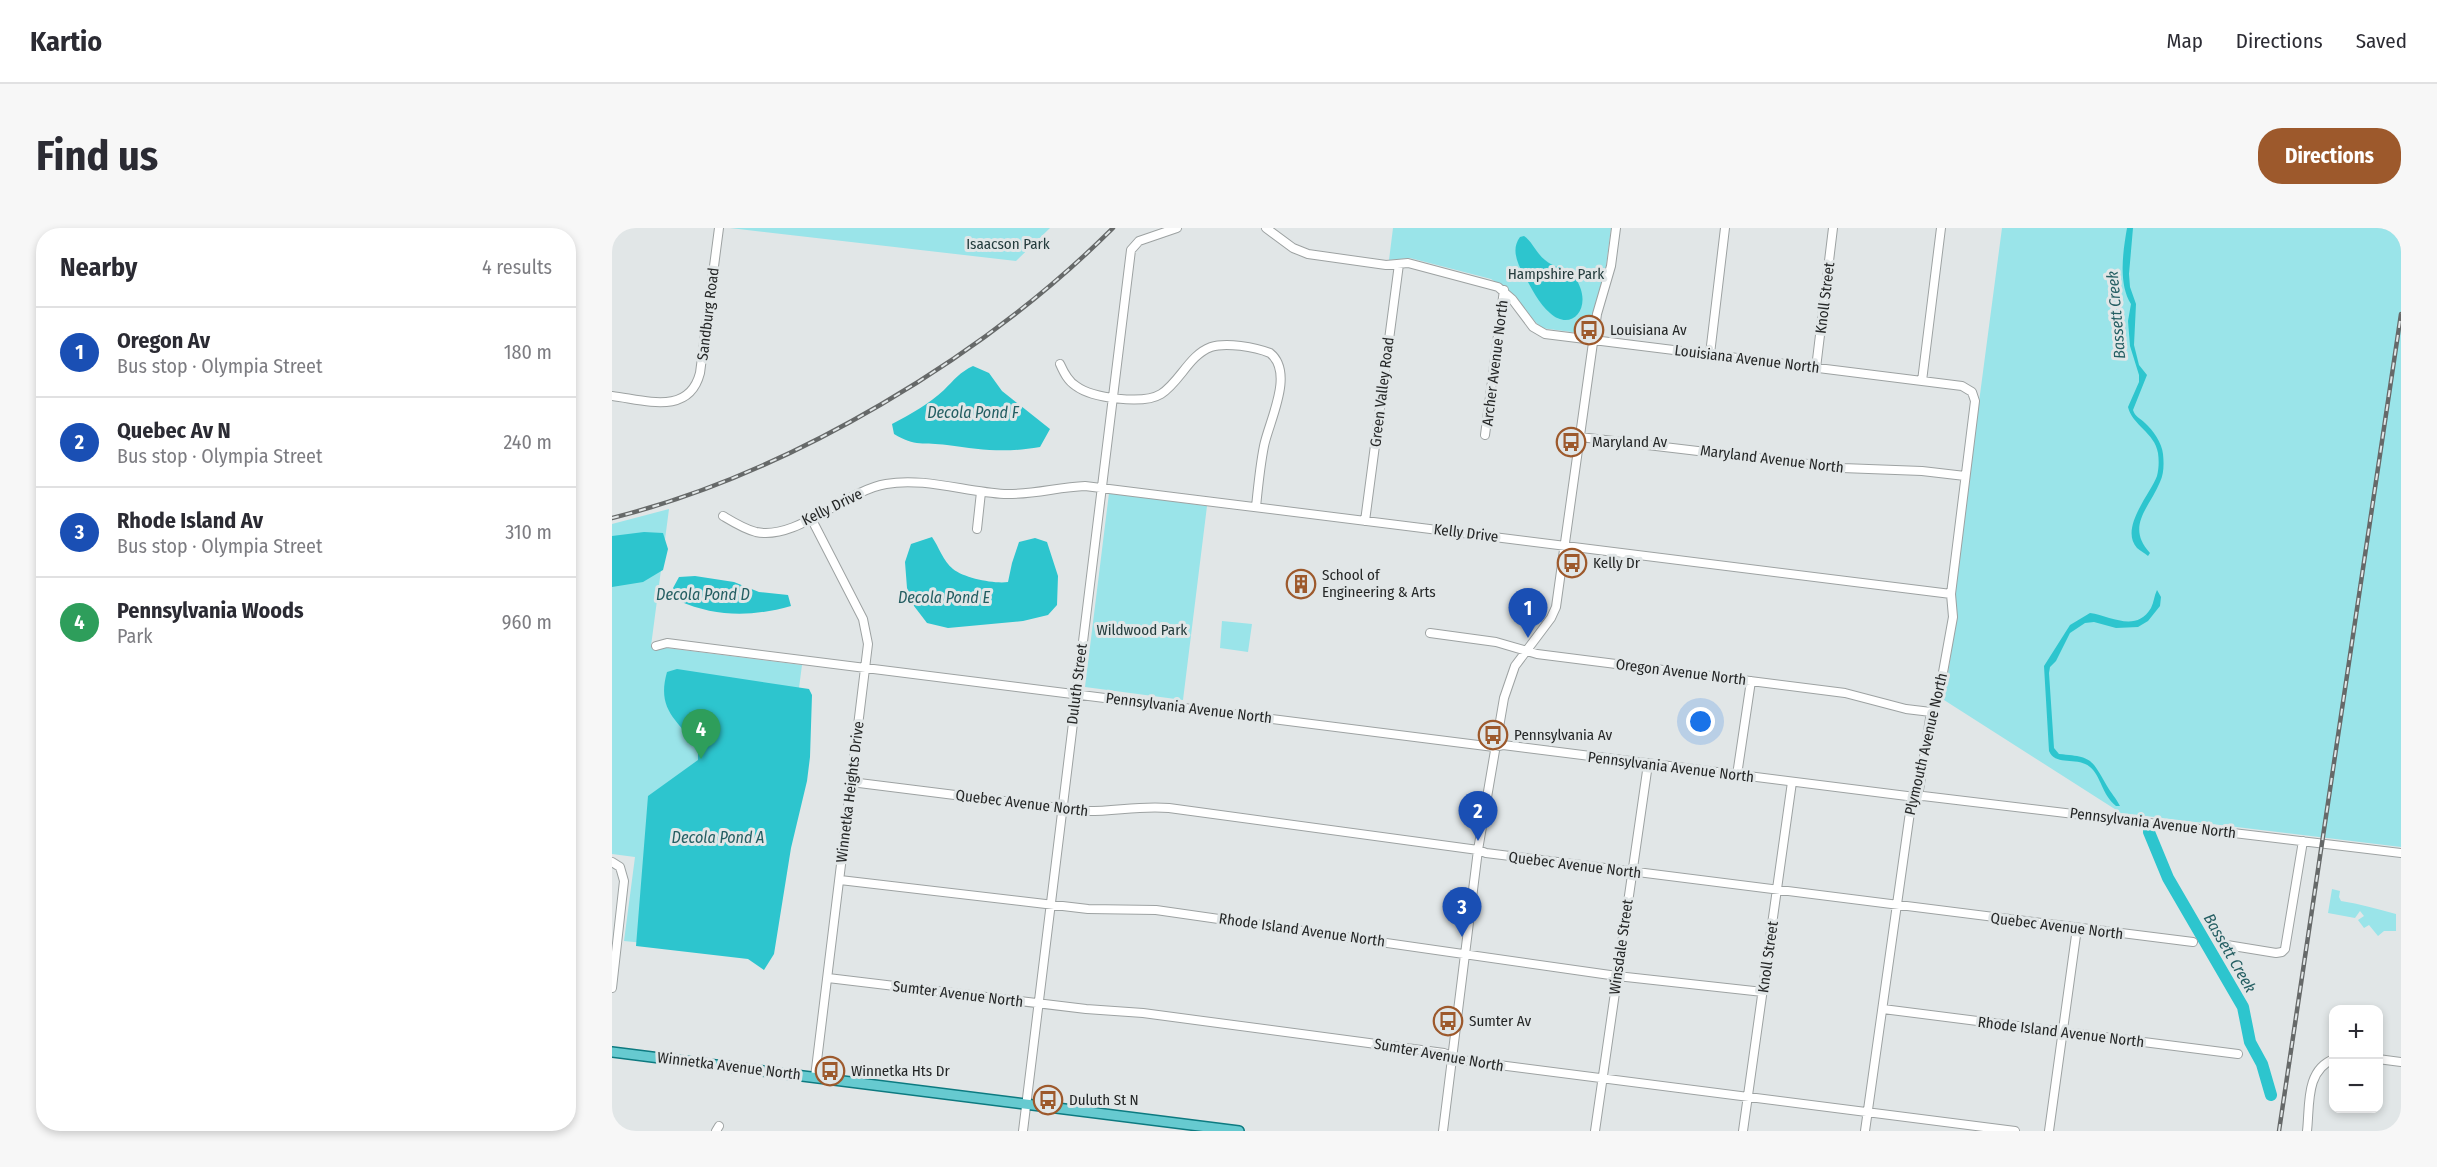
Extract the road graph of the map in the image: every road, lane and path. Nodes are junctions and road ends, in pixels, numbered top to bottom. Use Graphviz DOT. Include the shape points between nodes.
graph roads {
  1 [pos="718,228"];
  2 [pos="1177,228"];
  3 [pos="1266,228"];
  4 [pos="1616,228"];
  5 [pos="1725,228"];
  6 [pos="1833,228"];
  7 [pos="1941,228"];
  8 [pos="1399,264"];
  9 [pos="1504,290"];
  10 [pos="1594,341"];
  11 [pos="1710,354"];
  12 [pos="1060,364"];
  13 [pos="1816,368"];
  14 [pos="1922,381"];
  15 [pos="1972,392"];
  16 [pos="612,396"];
  17 [pos="1113,397"];
  18 [pos="1485,435"];
  19 [pos="1580,437"];
  20 [pos="1965,476"];
  21 [pos="1101,488"];
  22 [pos="981,492"];
  23 [pos="1256,507"];
  24 [pos="723,516"];
  25 [pos="812,518"];
  26 [pos="1365,521"];
  27 [pos="977,529"];
  28 [pos="1565,546"];
  29 [pos="1951,594"];
  30 [pos="1431,633"];
  31 [pos="656,646"];
  32 [pos="1527,651"];
  33 [pos="865,667"];
  34 [pos="1751,681"];
  35 [pos="1076,693"];
  36 [pos="1931,712"];
  37 [pos="1494,747"];
  38 [pos="1648,764"];
  39 [pos="1737,775"];
  40 [pos="851,782"];
  41 [pos="1792,782"];
  42 [pos="1915,797"];
  43 [pos="1062,808"];
  44 [pos="2303,841"];
  45 [pos="1478,850"];
  46 [pos="2401,853"];
  47 [pos="612,862"];
  48 [pos="1632,872"];
  49 [pos="840,880"];
  50 [pos="1777,891"];
  51 [pos="1050,906"];
  52 [pos="1897,906"];
  53 [pos="2077,928"];
  54 [pos="2193,942"];
  55 [pos="2228,945"];
  56 [pos="1466,953"];
  57 [pos="1617,976"];
  58 [pos="828,978"];
  59 [pos="612,988"];
  60 [pos="1763,992"];
  61 [pos="1039,1004"];
  62 [pos="1883,1009"];
  63 [pos="2062,1033"];
  64 [pos="612,1052"];
  65 [pos="2238,1054"];
  66 [pos="1452,1057"];
  67 [pos="2383,1060"];
  68 [pos="2329,1062"];
  69 [pos="2401,1062"];
  70 [pos="815,1077"];
  71 [pos="1602,1078"];
  72 [pos="1747,1097"];
  73 [pos="1027,1103"];
  74 [pos="1868,1113"];
  75 [pos="1023,1131"];
  76 [pos="1239,1131"];
  77 [pos="1443,1131"];
  78 [pos="1595,1131"];
  79 [pos="1743,1131"];
  80 [pos="1865,1131"];
  81 [pos="2015,1131"];
  82 [pos="2049,1131"];
  83 [pos="2307,1131"];
  1 -- 16 [label="street, Sandburg Road" via="695,388 680,401 668,403"];
  2 -- 17 [label="street, Duluth Street" via="1139,241 1131,250"];
  3 -- 8 [label="street" via="1308,254"];
  4 -- 10 [label="street"];
  5 -- 11 [label="street"];
  6 -- 13 [label="street, Knoll Street"];
  7 -- 14 [label="street"];
  8 -- 9 [label="street" via="1408,263"];
  8 -- 26 [label="street, Green Valley Road"];
  9 -- 10 [label="street, Louisiana Avenue North" via="1538,331"];
  9 -- 18 [label="street, Archer Avenue North"];
  10 -- 11 [label="street, Louisiana Avenue North"];
  10 -- 19 [label="street"];
  11 -- 13 [label="street, Louisiana Avenue North"];
  12 -- 17 [label="street" via="1065,376 1076,386"];
  13 -- 14 [label="street, Louisiana Avenue North"];
  14 -- 15 [label="street, Louisiana Avenue North" via="1962,386"];
  15 -- 20 [label="street, Plymouth Avenue North" via="1975,401"];
  17 -- 21 [label="street, Duluth Street"];
  17 -- 23 [label="street" via="1154,398 1211,347 1226,346 1276,357 1281,371 1275,414 1261,459"];
  19 -- 20 [label="street, Maryland Avenue North" via="1842,468"];
  19 -- 28 [label="street"];
  20 -- 29 [label="street, Plymouth Avenue North"];
  21 -- 22 [label="street, Kelly Drive" via="1067,486 1017,494"];
  21 -- 23 [label="street, Kelly Drive"];
  21 -- 35 [label="street, Duluth Street"];
  22 -- 25 [label="street, Kelly Drive" via="917,483 886,484 856,494"];
  22 -- 27 [label="street"];
  23 -- 26 [label="street, Kelly Drive"];
  24 -- 25 [label="street, Kelly Drive" via="754,532 766,533"];
  25 -- 33 [label="street, Winnetka Heights Drive" via="863,619 868,644"];
  26 -- 28 [label="street, Kelly Drive"];
  28 -- 29 [label="street, Kelly Drive"];
  28 -- 32 [label="street" via="1556,607"];
  29 -- 36 [label="street, Plymouth Avenue North" via="1953,617 1938,700"];
  30 -- 32 [label="street, Oregon Avenue North" via="1496,642"];
  31 -- 33 [label="street, Pennsylvania Avenue North" via="667,643"];
  32 -- 34 [label="street, Oregon Avenue North"];
  32 -- 37 [label="street" via="1510,676"];
  33 -- 35 [label="street, Pennsylvania Avenue North"];
  33 -- 40 [label="street, Winnetka Heights Drive"];
  34 -- 36 [label="street, Oregon Avenue North" via="1845,693"];
  34 -- 39 [label="street"];
  35 -- 37 [label="street, Pennsylvania Avenue North"];
  35 -- 43 [label="street, Duluth Street"];
  36 -- 42 [label="street, Plymouth Avenue North"];
  37 -- 38 [label="street, Pennsylvania Avenue North"];
  37 -- 45 [label="street"];
  38 -- 39 [label="street, Pennsylvania Avenue North"];
  38 -- 48 [label="street, Winsdale Street"];
  39 -- 41 [label="street, Pennsylvania Avenue North"];
  40 -- 43 [label="street, Quebec Avenue North"];
  40 -- 49 [label="street, Winnetka Heights Drive"];
  41 -- 42 [label="street, Pennsylvania Avenue North"];
  41 -- 50 [label="street, Knoll Street"];
  42 -- 44 [label="street, Pennsylvania Avenue North"];
  42 -- 52 [label="street, Plymouth Avenue North"];
  43 -- 45 [label="street, Quebec Avenue North" via="1099,812 1168,808"];
  43 -- 51 [label="street, Duluth Street"];
  44 -- 46 [label="street, Pennsylvania Avenue North"];
  44 -- 55 [label="street" via="2287,945 2282,952"];
  45 -- 48 [label="street, Quebec Avenue North"];
  45 -- 56 [label="street"];
  47 -- 59 [label="street" via="620,867 624,881"];
  48 -- 50 [label="street, Quebec Avenue North"];
  48 -- 57 [label="street, Winsdale Street"];
  49 -- 51 [label="street, Rhode Island Avenue North"];
  49 -- 58 [label="street, Winnetka Heights Drive"];
  50 -- 52 [label="street, Quebec Avenue North"];
  50 -- 60 [label="street, Knoll Street"];
  51 -- 56 [label="street, Rhode Island Avenue North" via="1156,910"];
  51 -- 61 [label="street, Duluth Street"];
  52 -- 53 [label="street, Quebec Avenue North"];
  52 -- 62 [label="street, Plymouth Avenue North"];
  53 -- 54 [label="street, Quebec Avenue North"];
  53 -- 63 [label="street"];
  56 -- 57 [label="street, Rhode Island Avenue North"];
  56 -- 66 [label="street"];
  57 -- 60 [label="street, Rhode Island Avenue North"];
  57 -- 71 [label="street, Winsdale Street"];
  58 -- 61 [label="street, Sumter Avenue North"];
  58 -- 70 [label="street, Winnetka Heights Drive"];
  60 -- 72 [label="street, Knoll Street"];
  61 -- 66 [label="street, Sumter Avenue North" via="1143,1013"];
  61 -- 73 [label="street, Duluth Street"];
  62 -- 63 [label="street, Rhode Island Avenue North"];
  62 -- 74 [label="street, Plymouth Avenue North"];
  63 -- 65 [label="street, Rhode Island Avenue North"];
  63 -- 82 [label="street"];
  64 -- 70 [label="main road, Winnetka Avenue North"];
  66 -- 71 [label="street, Sumter Avenue North"];
  66 -- 77 [label="street"];
  67 -- 69 [label="street"];
  68 -- 83 [label="street" via="2316,1073 2311,1085"];
  70 -- 73 [label="main road, Winnetka Avenue North"];
  71 -- 72 [label="street, Sumter Avenue North"];
  71 -- 78 [label="street, Winsdale Street"];
  72 -- 74 [label="street, Sumter Avenue North"];
  72 -- 79 [label="street, Knoll Street"];
  73 -- 75 [label="street, Duluth Street"];
  73 -- 76 [label="main road, Winnetka Avenue North"];
  74 -- 80 [label="street, Plymouth Avenue North"];
  74 -- 81 [label="street, Sumter Avenue North"];
}
